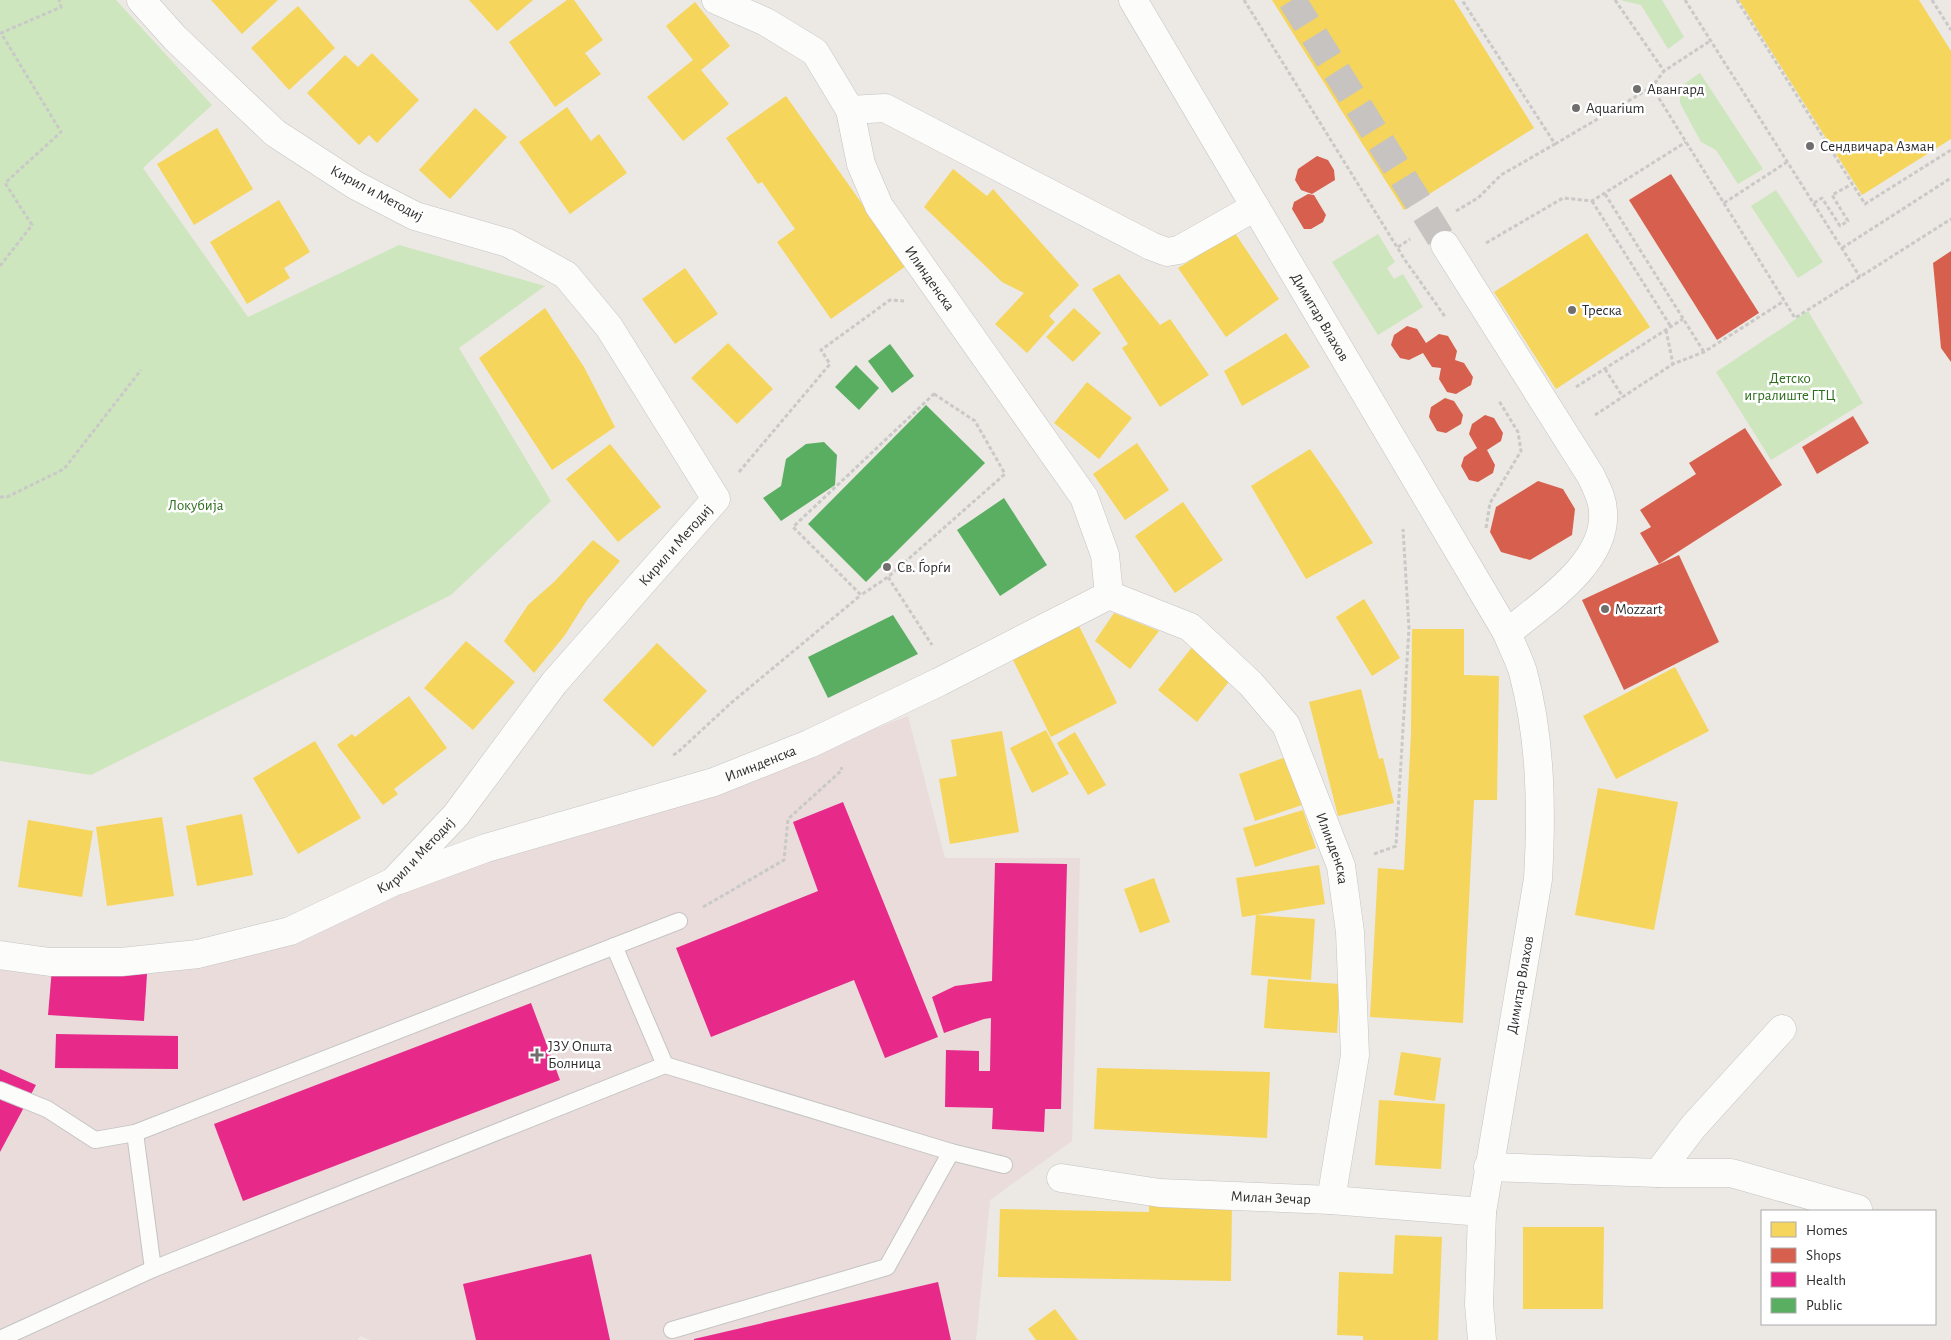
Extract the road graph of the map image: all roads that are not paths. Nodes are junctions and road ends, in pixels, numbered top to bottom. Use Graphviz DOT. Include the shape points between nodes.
graph roads {
  1 [pos="141,0"];
  2 [pos="716,0"];
  3 [pos="1133,0"];
  4 [pos="850,110"];
  5 [pos="1255,207"];
  6 [pos="1450,253"];
  7 [pos="1109,595"];
  8 [pos="1507,633"];
  9 [pos="393,882"];
  10 [pos="679,921"];
  11 [pos="614,946"];
  12 [pos="0,955"];
  13 [pos="1782,1029"];
  14 [pos="665,1065"];
  15 [pos="0,1090"];
  16 [pos="135,1133"];
  17 [pos="951,1152"];
  18 [pos="1004,1165"];
  19 [pos="1488,1167"];
  20 [pos="1658,1173"];
  21 [pos="1061,1178"];
  22 [pos="1331,1200"];
  23 [pos="1858,1209"];
  24 [pos="1482,1212"];
  25 [pos="153,1269"];
  26 [pos="672,1330"];
  27 [pos="0,1340"];
  28 [pos="1482,1340"];
  1 -- 9 [label="street, Кирил и Методиј" via="175,38 275,133 291,144 355,185 415,216 508,243 566,275 609,327 716,499 554,683 456,815"];
  2 -- 4 [label="street, Илинденска" via="766,22 815,52"];
  3 -- 5 [label="street, Димитар Влахов"];
  4 -- 5 [label="street" via="885,108 1167,252 1179,250"];
  4 -- 7 [label="street, Илинденска" via="861,164 878,206 1084,497 1105,555"];
  5 -- 8 [label="street, Димитар Влахов"];
  6 -- 8 [label="street" via="1591,476 1603,512 1600,540 1585,565"];
  7 -- 9 [label="street, Илинденска" via="809,744 714,782 486,848"];
  7 -- 22 [label="street, Илинденска" via="1190,627 1251,684 1286,725 1341,866 1350,932 1355,1055"];
  8 -- 19 [label="street, Димитар Влахов" via="1523,671 1534,726 1541,831 1538,879"];
  9 -- 12 [label="street, Кирил и Методиј" via="290,931 198,954 121,962 50,962"];
  10 -- 11 [label="lane"];
  11 -- 14 [label="lane"];
  11 -- 16 [label="lane"];
  13 -- 20 [label="street" via="1693,1127"];
  14 -- 17 [label="lane"];
  14 -- 25 [label="lane"];
  15 -- 16 [label="lane" via="47,1108 95,1140"];
  16 -- 25 [label="lane"];
  17 -- 18 [label="lane"];
  17 -- 26 [label="lane" via="887,1267"];
  19 -- 20 [label="street"];
  19 -- 24 [label="street, Димитар Влахов"];
  20 -- 23 [label="street" via="1731,1173"];
  21 -- 22 [label="street, Милан Зечар" via="1160,1193"];
  22 -- 24 [label="street, Милан Зечар"];
  24 -- 28 [label="street, Димитар Влахов" via="1479,1304"];
  25 -- 27 [label="lane"];
}
